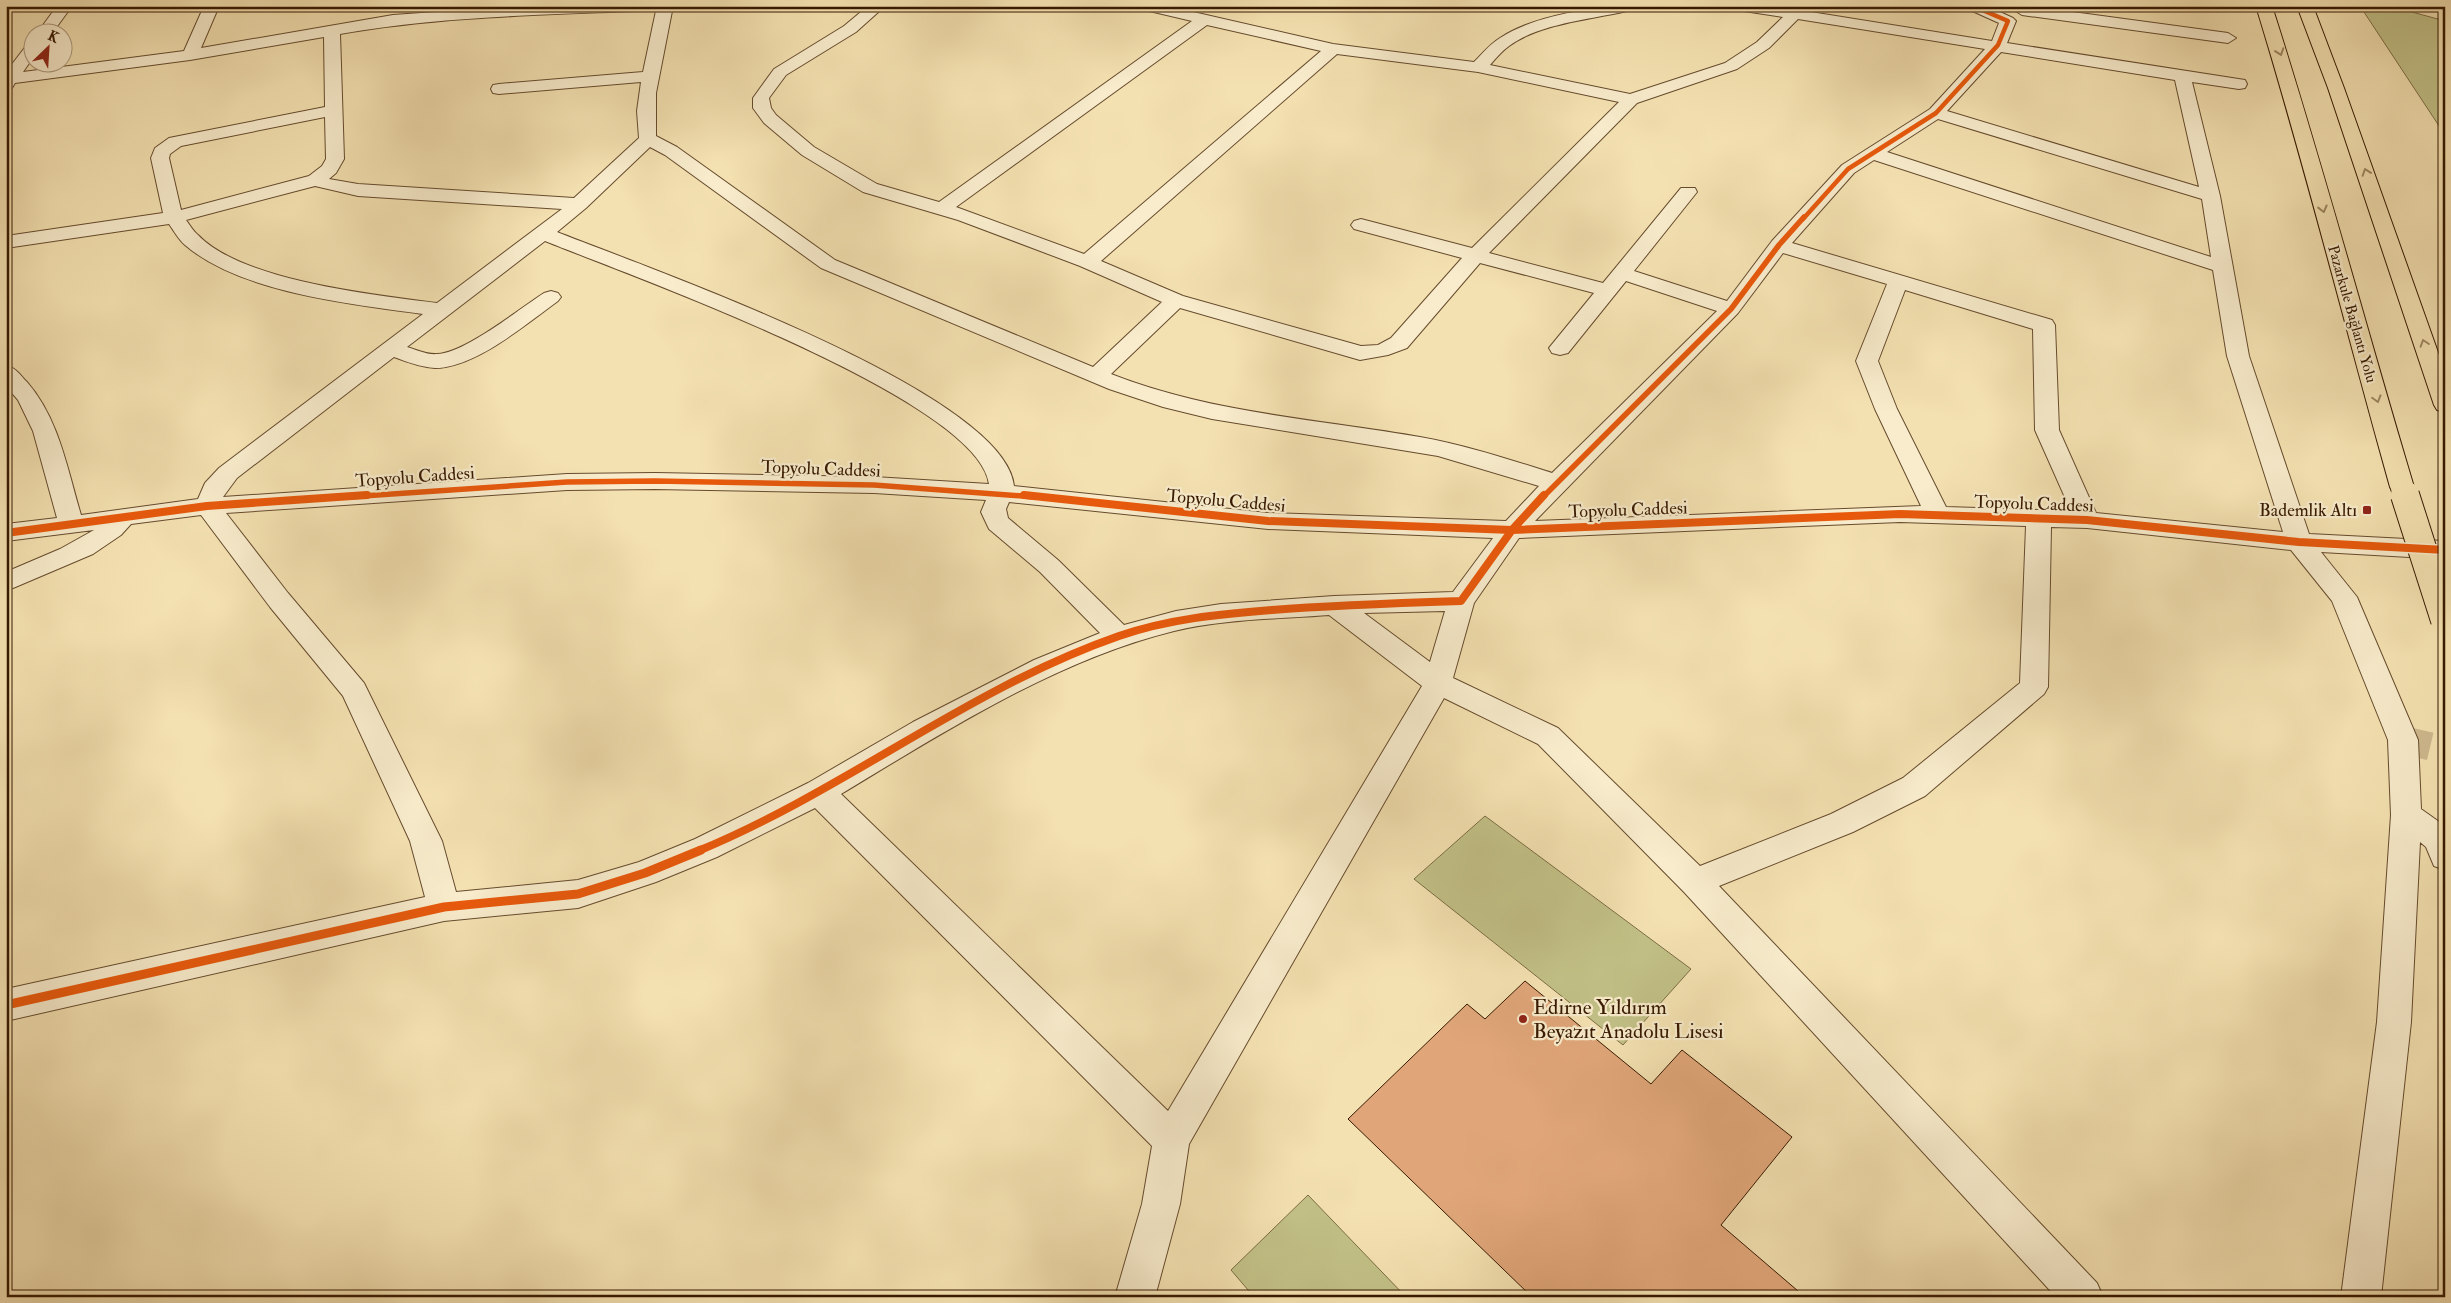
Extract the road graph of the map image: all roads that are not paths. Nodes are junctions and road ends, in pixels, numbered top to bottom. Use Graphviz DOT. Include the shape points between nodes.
graph roads {
  1 [pos="66,6"];
  2 [pos="212,6"];
  3 [pos="633,6"];
  4 [pos="665,6"];
  5 [pos="878,6"];
  6 [pos="1146,6"];
  7 [pos="1630,6"];
  8 [pos="1744,6"];
  9 [pos="1973,6"];
  10 [pos="2264,6"];
  11 [pos="2305,6"];
  12 [pos="2024,8"];
  13 [pos="1795,14"];
  14 [pos="1204,20"];
  15 [pos="2008,21"];
  16 [pos="53,22"];
  17 [pos="332,31"];
  18 [pos="2228,38"];
  19 [pos="1998,46"];
  20 [pos="1333,49"];
  21 [pos="190,54"];
  22 [pos="22,62"];
  23 [pos="1478,67"];
  24 [pos="650,76"];
  25 [pos="2182,76"];
  26 [pos="8,80"];
  27 [pos="2239,84"];
  28 [pos="499,89"];
  29 [pos="1631,99"];
  30 [pos="334,110"];
  31 [pos="1936,113"];
  32 [pos="648,139"];
  33 [pos="1871,153"];
  34 [pos="316,180"];
  35 [pos="1688,192"];
  36 [pos="2211,196"];
  37 [pos="580,204"];
  38 [pos="942,209"];
  39 [pos="175,218"];
  40 [pos="1361,225"];
  41 [pos="543,233"];
  42 [pos="6,242"];
  43 [pos="1779,245"];
  44 [pos="1476,256"];
  45 [pos="1087,262"];
  46 [pos="2223,268"];
  47 [pos="1621,273"];
  48 [pos="1898,281"];
  49 [pos="1607,290"];
  50 [pos="551,297"];
  51 [pos="1176,300"];
  52 [pos="440,310"];
  53 [pos="1731,310"];
  54 [pos="1560,348"];
  55 [pos="390,349"];
  56 [pos="6,372"];
  57 [pos="1096,376"];
  58 [pos="2445,406"];
  59 [pos="1556,483"];
  60 [pos="1001,493"];
  61 [pos="207,506"];
  62 [pos="1937,515"];
  63 [pos="124,517"];
  64 [pos="2039,518"];
  65 [pos="2087,520"];
  66 [pos="71,524"];
  67 [pos="1512,530"];
  68 [pos="6,533"];
  69 [pos="2299,542"];
  70 [pos="2445,550"];
  71 [pos="6,582"];
  72 [pos="1461,602"];
  73 [pos="1334,605"];
  74 [pos="2445,620"];
  75 [pos="1119,636"];
  76 [pos="1438,683"];
  77 [pos="819,792"];
  78 [pos="2406,815"];
  79 [pos="2445,857"];
  80 [pos="1695,882"];
  81 [pos="444,907"];
  82 [pos="6,1005"];
  83 [pos="1171,1140"];
  84 [pos="1135,1297"];
  85 [pos="2083,1297"];
  86 [pos="2361,1297"];
  1 -- 16 [label="street"];
  2 -- 21 [label="street"];
  3 -- 17 [label="street" via="469,13 393,20"];
  4 -- 24 [label="street"];
  5 -- 38 [label="street" via="850,29 780,72 761,98 762,108 770,119 808,151 870,188"];
  6 -- 14 [label="street"];
  7 -- 23 [label="street" via="1523,32 1504,42"];
  8 -- 13 [label="street"];
  9 -- 15 [label="street"];
  10 -- 74 [label="main road, Pazarkule Bağlantı Yolu, one-way, bridge" via="2303,131 2402,487"];
  58 -- 11 [label="main road, one-way"];
  12 -- 15 [label="street"];
  12 -- 18 [label="street"];
  13 -- 19 [label="street"];
  13 -- 29 [label="street" via="1763,45 1730,66"];
  14 -- 20 [label="street"];
  14 -- 38 [label="street"];
  15 -- 19 [label="street"];
  17 -- 21 [label="street"];
  17 -- 30 [label="street"];
  19 -- 25 [label="street"];
  19 -- 31 [label="street"];
  20 -- 23 [label="street"];
  20 -- 45 [label="street"];
  21 -- 26 [label="street"];
  22 -- 26 [label="street"];
  23 -- 29 [label="street"];
  24 -- 28 [label="street"];
  24 -- 32 [label="street" via="645,130"];
  25 -- 27 [label="street"];
  25 -- 36 [label="street"];
  29 -- 44 [label="street"];
  30 -- 34 [label="street" via="335,159 330,169"];
  30 -- 39 [label="street" via="174,142 161,152 160,158"];
  31 -- 33 [label="street"];
  31 -- 36 [label="street"];
  32 -- 37 [label="street"];
  32 -- 57 [label="street" via="671,151 828,264"];
  33 -- 43 [label="street" via="1848,169"];
  33 -- 46 [label="street"];
  34 -- 37 [label="street" via="358,190"];
  34 -- 39 [label="street"];
  35 -- 47 [label="street"];
  36 -- 46 [label="street"];
  37 -- 41 [label="street"];
  38 -- 45 [label="street"];
  39 -- 42 [label="street"];
  39 -- 52 [label="street" via="190,238 202,247 220,259 258,275 314,291"];
  40 -- 44 [label="street"];
  41 -- 52 [label="street"];
  41 -- 60 [label="street" via="732,308 820,347 914,397 971,438 993,462 1000,477"];
  43 -- 48 [label="street"];
  43 -- 53 [label="street"];
  44 -- 49 [label="street"];
  44 -- 51 [label="street" via="1398,343 1377,352 1360,353 1344,349"];
  45 -- 51 [label="street"];
  46 -- 69 [label="street" via="2238,356"];
  47 -- 49 [label="street"];
  47 -- 53 [label="street"];
  48 -- 62 [label="street" via="1867,361 1886,409"];
  48 -- 65 [label="street" via="2044,324 2047,430"];
  49 -- 54 [label="street"];
  50 -- 55 [label="street" via="469,351 450,359 435,361"];
  51 -- 57 [label="street"];
  52 -- 55 [label="street"];
  53 -- 59 [label="street"];
  55 -- 61 [label="street" via="228,473 214,489"];
  56 -- 66 [label="street" via="28,398 45,431"];
  57 -- 59 [label="street" via="1180,405 1422,445 1468,455"];
  59 -- 67 [label="street"];
  60 -- 61 [label="street, Topyolu Caddesi" via="774,482 566,482"];
  60 -- 67 [label="street, Topyolu Caddesi" via="1268,521"];
  60 -- 75 [label="street" via="993,507 998,523 1049,566"];
  61 -- 63 [label="street, Topyolu Caddesi"];
  61 -- 81 [label="street" via="354,690 426,841"];
  62 -- 64 [label="street, Topyolu Caddesi"];
  62 -- 67 [label="street, Topyolu Caddesi"];
  63 -- 66 [label="street, Topyolu Caddesi"];
  63 -- 71 [label="street" via="111,531 81,550"];
  64 -- 65 [label="street, Topyolu Caddesi"];
  64 -- 80 [label="street" via="2034,688 1914,787 1842,823"];
  65 -- 69 [label="street, Topyolu Caddesi"];
  66 -- 68 [label="street, Topyolu Caddesi"];
  67 -- 72 [label="street"];
  69 -- 70 [label="street, Topyolu Caddesi"];
  69 -- 78 [label="street" via="2344,597 2403,740"];
  72 -- 73 [label="street"];
  72 -- 76 [label="street"];
  73 -- 75 [label="street" via="1221,614 1176,621"];
  73 -- 76 [label="street"];
  75 -- 77 [label="street" via="1044,667 923,730"];
  76 -- 80 [label="street" via="1548,736"];
  76 -- 83 [label="street"];
  77 -- 81 [label="street" via="706,848 645,873 578,894"];
  77 -- 83 [label="street"];
  78 -- 79 [label="street" via="2439,839"];
  78 -- 86 [label="street" via="2394,1022"];
  80 -- 85 [label="street"];
  81 -- 82 [label="street"];
  83 -- 84 [label="street" via="1161,1204"];
}
